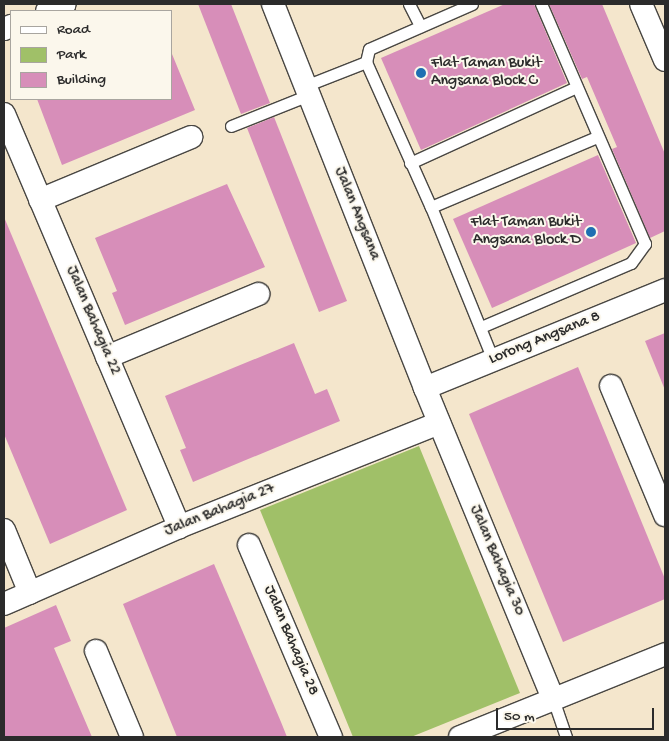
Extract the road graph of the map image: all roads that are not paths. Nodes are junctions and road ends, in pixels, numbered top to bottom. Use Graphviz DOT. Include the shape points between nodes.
graph roads {
  1 [pos="65,4"];
  2 [pos="274,4"];
  3 [pos="409,4"];
  4 [pos="472,4"];
  5 [pos="541,4"];
  6 [pos="641,4"];
  7 [pos="50,10"];
  8 [pos="420,26"];
  9 [pos="665,60"];
  10 [pos="366,62"];
  11 [pos="577,87"];
  12 [pos="307,91"];
  13 [pos="4,114"];
  14 [pos="231,126"];
  15 [pos="191,137"];
  16 [pos="597,137"];
  17 [pos="410,163"];
  18 [pos="40,200"];
  19 [pos="431,207"];
  20 [pos="665,290"];
  21 [pos="258,294"];
  22 [pos="481,327"];
  23 [pos="107,357"];
  24 [pos="493,360"];
  25 [pos="611,386"];
  26 [pos="424,388"];
  27 [pos="439,423"];
  28 [pos="665,515"];
  29 [pos="180,527"];
  30 [pos="4,530"];
  31 [pos="249,545"];
  32 [pos="30,593"];
  33 [pos="4,604"];
  34 [pos="96,651"];
  35 [pos="665,654"];
  36 [pos="553,698"];
  37 [pos="132,737"];
  38 [pos="331,737"];
  39 [pos="460,737"];
  40 [pos="566,737"];
  1 -- 7 [label="street"];
  2 -- 12 [label="street, Jalan Angsana"];
  3 -- 8 [label="lane"];
  4 -- 8 [label="lane"];
  5 -- 11 [label="lane"];
  6 -- 9 [label="street"];
  8 -- 10 [label="lane" via="369,49"];
  10 -- 12 [label="lane"];
  10 -- 17 [label="lane"];
  11 -- 16 [label="lane"];
  11 -- 17 [label="lane"];
  12 -- 14 [label="lane"];
  12 -- 26 [label="street, Jalan Angsana"];
  13 -- 18 [label="street, Jalan Bahagia 22"];
  15 -- 18 [label="street"];
  16 -- 19 [label="lane"];
  16 -- 22 [label="lane" via="644,244 639,255 631,263"];
  17 -- 19 [label="lane"];
  18 -- 23 [label="street, Jalan Bahagia 22"];
  19 -- 22 [label="lane"];
  20 -- 24 [label="street, Lorong Angsana 8"];
  21 -- 23 [label="street"];
  22 -- 24 [label="lane"];
  23 -- 29 [label="street, Jalan Bahagia 22"];
  24 -- 26 [label="street, Lorong Angsana 8"];
  25 -- 28 [label="street"];
  26 -- 27 [label="street, Jalan Angsana"];
  27 -- 29 [label="street, Jalan Bahagia 27"];
  27 -- 36 [label="street, Jalan Bahagia 30"];
  29 -- 32 [label="street, Jalan Bahagia 27"];
  30 -- 32 [label="street"];
  31 -- 38 [label="street, Jalan Bahagia 28"];
  32 -- 33 [label="street, Jalan Bahagia 27"];
  34 -- 37 [label="street"];
  35 -- 36 [label="street"];
  36 -- 39 [label="street"];
  36 -- 40 [label="lane"];
}
